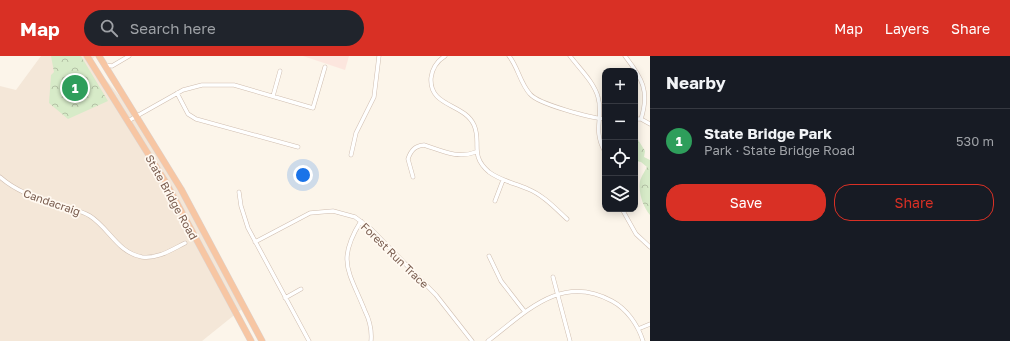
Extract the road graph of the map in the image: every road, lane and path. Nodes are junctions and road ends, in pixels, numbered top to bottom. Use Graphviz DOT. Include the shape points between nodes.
graph roads {
  1 [pos="87,56"];
  2 [pos="99,56"];
  3 [pos="129,56"];
  4 [pos="379,56"];
  5 [pos="445,56"];
  6 [pos="509,56"];
  7 [pos="570,56"];
  8 [pos="625,56"];
  9 [pos="104,64"];
  10 [pos="325,67"];
  11 [pos="112,68"];
  12 [pos="280,71"];
  13 [pos="177,93"];
  14 [pos="273,96"];
  15 [pos="126,100"];
  16 [pos="136,116"];
  17 [pos="599,119"];
  18 [pos="641,119"];
  19 [pos="128,121"];
  20 [pos="650,124"];
  21 [pos="602,146"];
  22 [pos="298,147"];
  23 [pos="476,152"];
  24 [pos="351,155"];
  25 [pos="413,177"];
  26 [pos="0,178"];
  27 [pos="503,180"];
  28 [pos="239,192"];
  29 [pos="495,201"];
  30 [pos="624,212"];
  31 [pos="567,219"];
  32 [pos="361,221"];
  33 [pos="255,242"];
  34 [pos="185,243"];
  35 [pos="650,247"];
  36 [pos="489,256"];
  37 [pos="553,277"];
  38 [pos="301,289"];
  39 [pos="558,293"];
  40 [pos="285,298"];
  41 [pos="525,312"];
  42 [pos="650,324"];
  43 [pos="638,329"];
  44 [pos="251,341"];
  45 [pos="262,341"];
  46 [pos="309,341"];
  47 [pos="371,341"];
  48 [pos="472,341"];
  49 [pos="488,341"];
  50 [pos="570,341"];
  51 [pos="643,341"];
  1 -- 19 [label="highway, State Bridge Road"];
  2 -- 9 [label="highway, State Bridge Road"];
  3 -- 11 [label="street"];
  4 -- 24 [label="street" via="374,97 356,133"];
  5 -- 23 [label="street" via="433,69 431,86 442,102 466,114 470,119 476,130"];
  6 -- 17 [label="street" via="533,98"];
  7 -- 17 [label="street" via="596,92 600,103"];
  8 -- 18 [label="street" via="645,89 645,107"];
  9 -- 11 [label="street"];
  9 -- 15 [label="highway, State Bridge Road"];
  10 -- 14 [label="street" via="313,108"];
  11 -- 15 [label="highway, State Bridge Road" via="126,95"];
  12 -- 14 [label="street"];
  13 -- 14 [label="street" via="202,85 223,84"];
  13 -- 16 [label="street"];
  13 -- 22 [label="street" via="188,114 196,119"];
  15 -- 16 [label="highway, State Bridge Road"];
  16 -- 19 [label="street"];
  16 -- 45 [label="highway, State Bridge Road" via="181,189"];
  17 -- 21 [label="street" via="598,138"];
  18 -- 20 [label="street"];
  19 -- 44 [label="highway, State Bridge Road" via="165,181"];
  23 -- 25 [label="street" via="458,156 419,146 412,150 408,159"];
  23 -- 27 [label="street" via="488,170"];
  26 -- 34 [label="street, Candacraig" via="28,195 88,215 100,224 121,248 136,255 161,255"];
  27 -- 29 [label="street"];
  27 -- 31 [label="street" via="536,193"];
  28 -- 33 [label="street" via="244,217"];
  30 -- 35 [label="street" via="636,234"];
  32 -- 33 [label="street, Forest Run Trace" via="348,214 333,211 302,214"];
  32 -- 47 [label="street" via="349,241 346,258 348,270 369,320"];
  32 -- 48 [label="street, Forest Run Trace" via="436,295"];
  33 -- 40 [label="street"];
  36 -- 41 [label="street" via="501,280"];
  37 -- 39 [label="street"];
  38 -- 40 [label="street"];
  39 -- 41 [label="street"];
  39 -- 43 [label="street" via="582,291 605,297 624,310"];
  39 -- 50 [label="street"];
  40 -- 46 [label="street"];
  41 -- 49 [label="street"];
  42 -- 43 [label="street"];
  43 -- 51 [label="street"];
}
